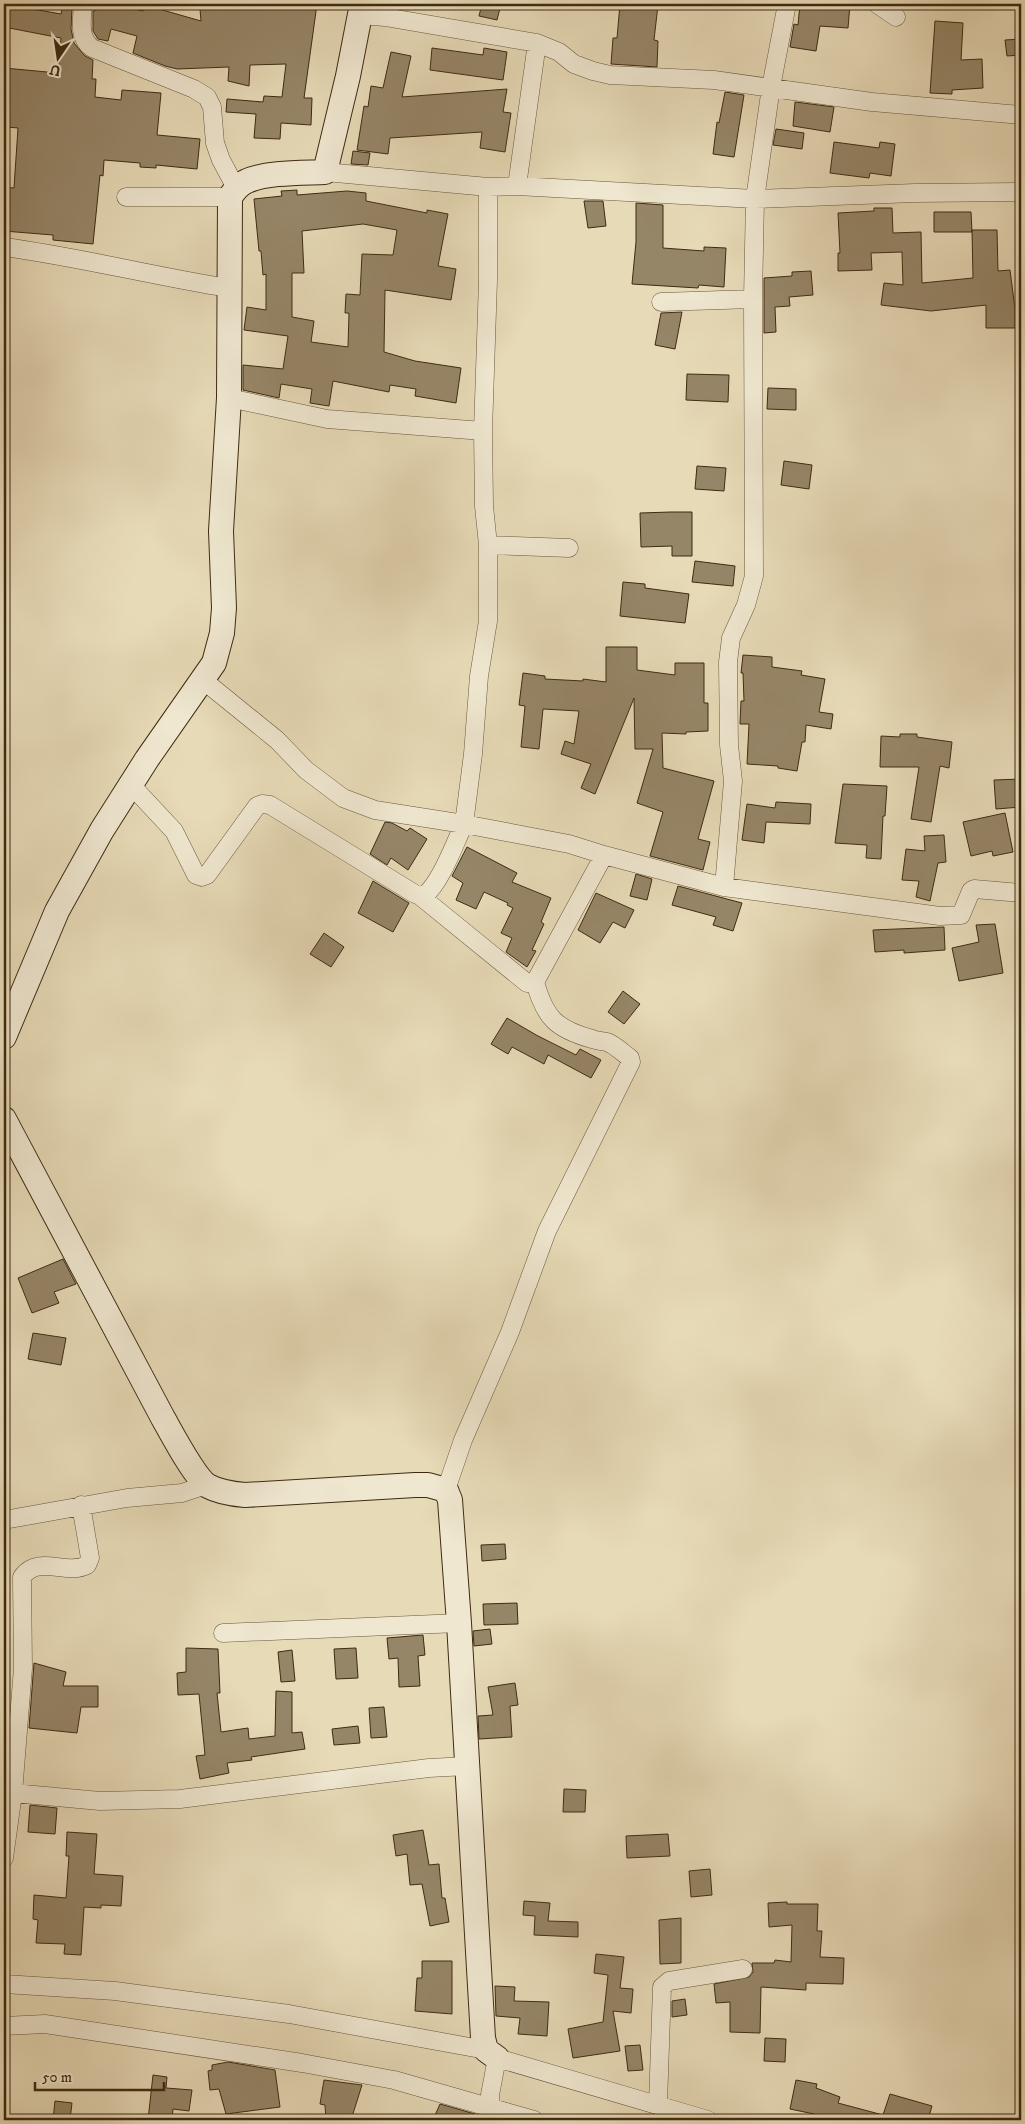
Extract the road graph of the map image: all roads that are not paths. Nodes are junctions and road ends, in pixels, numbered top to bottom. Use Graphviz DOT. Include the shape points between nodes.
graph roads {
  1 [pos="83,4"];
  2 [pos="786,4"];
  3 [pos="877,4"];
  4 [pos="361,10"];
  5 [pos="896,17"];
  6 [pos="537,43"];
  7 [pos="771,87"];
  8 [pos="1021,115"];
  9 [pos="325,172"];
  10 [pos="517,186"];
  11 [pos="488,187"];
  12 [pos="1021,192"];
  13 [pos="233,193"];
  14 [pos="126,197"];
  15 [pos="755,199"];
  16 [pos="4,247"];
  17 [pos="228,288"];
  18 [pos="753,299"];
  19 [pos="661,302"];
  20 [pos="229,398"];
  21 [pos="483,430"];
  22 [pos="488,545"];
  23 [pos="569,548"];
  24 [pos="203,680"];
  25 [pos="131,785"];
  26 [pos="464,824"];
  27 [pos="604,856"];
  28 [pos="724,887"];
  29 [pos="1021,893"];
  30 [pos="420,896"];
  31 [pos="535,982"];
  32 [pos="4,1037"];
  33 [pos="4,1119"];
  34 [pos="206,1485"];
  35 [pos="446,1490"];
  36 [pos="81,1505"];
  37 [pos="4,1520"];
  38 [pos="459,1622"];
  39 [pos="223,1633"];
  40 [pos="467,1766"];
  41 [pos="13,1793"];
  42 [pos="4,1858"];
  43 [pos="744,1969"];
  44 [pos="4,1984"];
  45 [pos="4,2026"];
  46 [pos="492,2059"];
  47 [pos="658,2104"];
  48 [pos="490,2107"];
  49 [pos="534,2120"];
  50 [pos="708,2120"];
  1 -- 13 [label="street" via="82,34 85,43 207,97 212,107 215,143"];
  2 -- 7 [label="street"];
  3 -- 5 [label="street"];
  4 -- 6 [label="street" via="385,18"];
  4 -- 9 [label="street"];
  6 -- 7 [label="street" via="574,64 610,75 714,80"];
  6 -- 10 [label="street"];
  7 -- 8 [label="street" via="872,102"];
  7 -- 15 [label="street"];
  9 -- 11 [label="street"];
  9 -- 13 [label="street" via="282,174 246,181"];
  10 -- 11 [label="street"];
  10 -- 15 [label="street"];
  11 -- 21 [label="street"];
  12 -- 15 [label="street"];
  13 -- 14 [label="street"];
  13 -- 17 [label="street"];
  15 -- 18 [label="street"];
  16 -- 17 [label="street"];
  17 -- 20 [label="street"];
  18 -- 19 [label="street"];
  18 -- 28 [label="street" via="754,576 746,605 731,638 728,662 733,781"];
  20 -- 21 [label="street" via="327,419"];
  20 -- 24 [label="street" via="221,531 222,633 214,663"];
  21 -- 22 [label="street"];
  22 -- 23 [label="street"];
  22 -- 26 [label="street" via="488,621"];
  24 -- 25 [label="street"];
  24 -- 26 [label="street" via="343,798 375,810"];
  25 -- 30 [label="street" via="174,831 196,875 202,878 207,876 257,806 262,804 270,805"];
  25 -- 32 [label="street" via="102,830 58,911"];
  26 -- 27 [label="street" via="569,844"];
  26 -- 30 [label="street" via="427,894"];
  27 -- 28 [label="street"];
  27 -- 31 [label="street"];
  28 -- 29 [label="street" via="940,916 960,915 974,889"];
  30 -- 31 [label="street" via="527,982"];
  31 -- 35 [label="street" via="546,1013 558,1024 575,1034 608,1043 632,1062 547,1232"];
  33 -- 34 [label="street" via="163,1418"];
  34 -- 35 [label="street" via="245,1495 415,1485"];
  34 -- 36 [label="street" via="182,1493"];
  35 -- 38 [label="street" via="450,1500"];
  36 -- 37 [label="street"];
  36 -- 41 [label="street" via="90,1558 87,1565 80,1569 42,1565 28,1569 22,1577 23,1668"];
  38 -- 39 [label="street"];
  38 -- 40 [label="street"];
  40 -- 41 [label="street" via="180,1799 100,1801"];
  40 -- 46 [label="street" via="483,2038"];
  41 -- 42 [label="street"];
  43 -- 47 [label="street" via="669,1981 662,1987"];
  44 -- 46 [label="street" via="115,1992 290,2014"];
  45 -- 48 [label="street" via="46,2024 302,2063 394,2080"];
  46 -- 47 [label="street"];
  46 -- 48 [label="street"];
  47 -- 50 [label="street"];
  48 -- 49 [label="street"];
}
